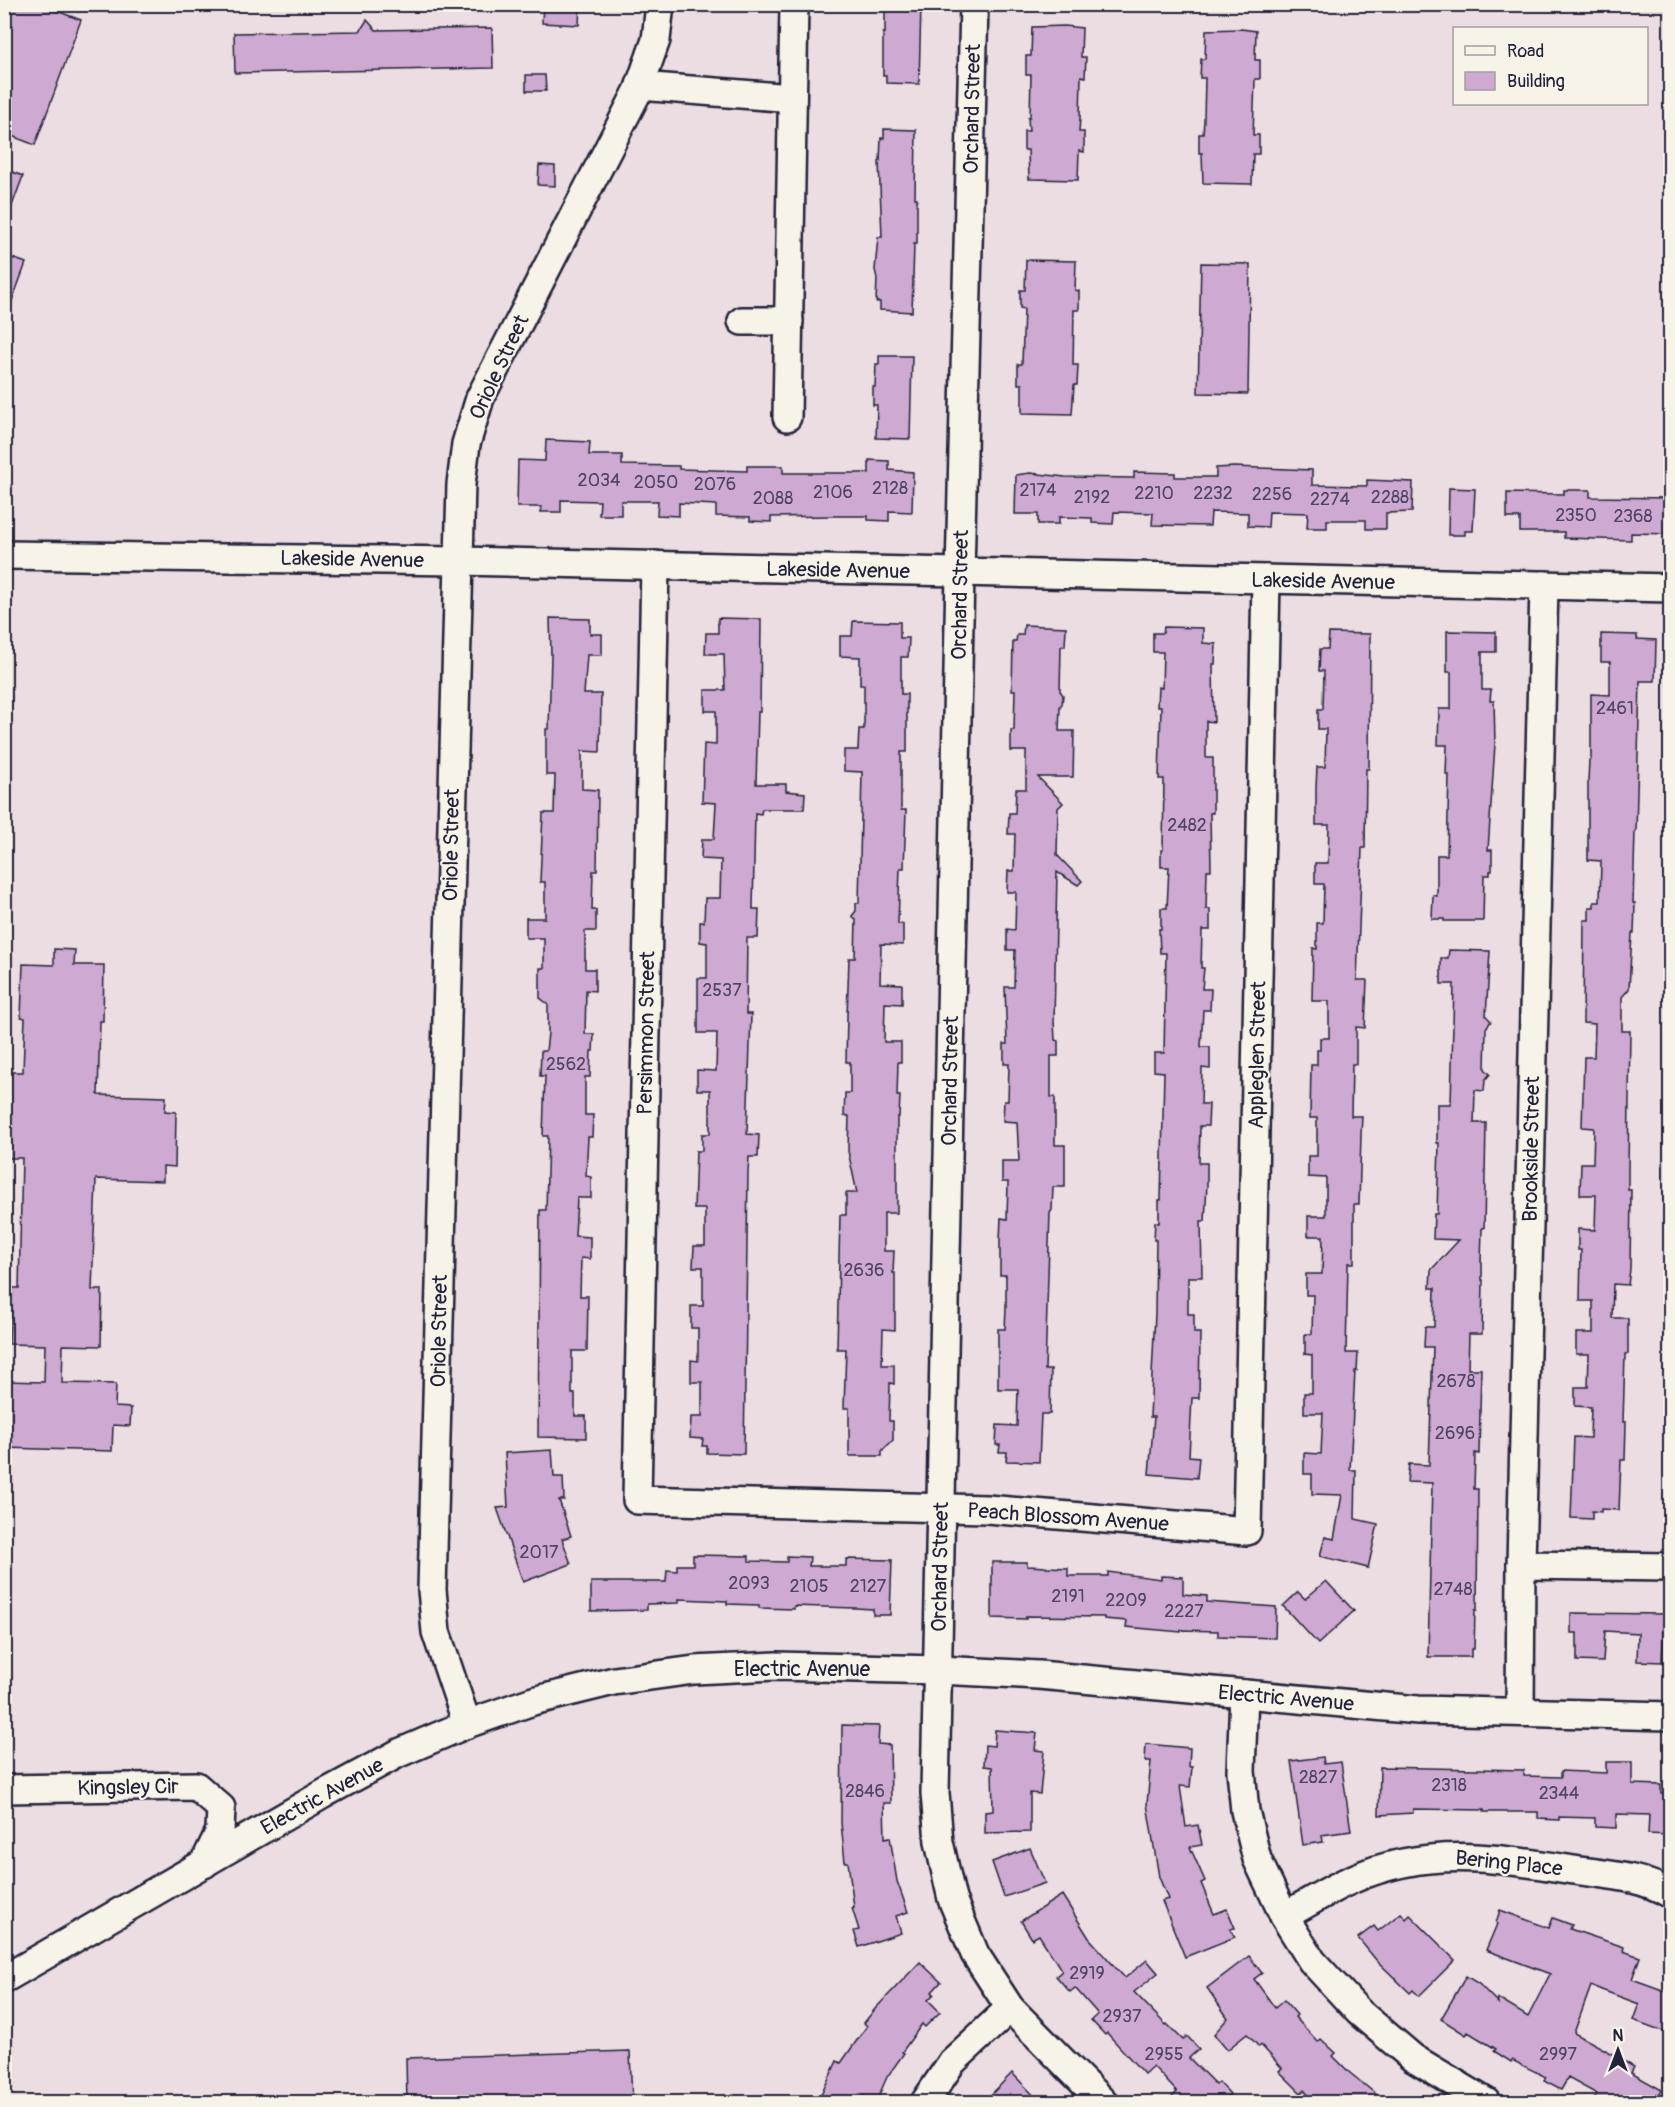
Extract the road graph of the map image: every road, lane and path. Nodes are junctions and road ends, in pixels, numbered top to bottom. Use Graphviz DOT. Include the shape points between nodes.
graph roads {
  1 [pos="660,4"];
  2 [pos="794,4"];
  3 [pos="974,4"];
  4 [pos="640,86"];
  5 [pos="792,98"];
  6 [pos="742,321"];
  7 [pos="789,321"];
  8 [pos="787,417"];
  9 [pos="4,555"];
  10 [pos="459,561"];
  11 [pos="655,565"];
  12 [pos="960,573"];
  13 [pos="1266,579"];
  14 [pos="1544,585"];
  15 [pos="1671,588"];
  16 [pos="637,1500"];
  17 [pos="942,1508"];
  18 [pos="1247,1531"];
  19 [pos="1521,1565"];
  20 [pos="1671,1567"];
  21 [pos="938,1670"];
  22 [pos="1244,1694"];
  23 [pos="1520,1712"];
  24 [pos="1671,1716"];
  25 [pos="466,1724"];
  26 [pos="4,1789"];
  27 [pos="204,1864"];
  28 [pos="1671,1894"];
  29 [pos="1284,1916"];
  30 [pos="4,1979"];
  31 [pos="1010,2008"];
  32 [pos="925,2103"];
  33 [pos="1103,2103"];
  34 [pos="1486,2103"];
  1 -- 4 [label="street, Oriole Street" via="656,40"];
  2 -- 5 [label="street"];
  3 -- 12 [label="street, Orchard Street"];
  4 -- 5 [label="street"];
  4 -- 10 [label="street, Oriole Street" via="480,398 466,444 462,474"];
  5 -- 7 [label="street"];
  6 -- 7 [label="street"];
  7 -- 8 [label="street"];
  9 -- 10 [label="street, Lakeside Avenue"];
  10 -- 11 [label="street, Lakeside Avenue"];
  10 -- 25 [label="street, Oriole Street" via="432,1590 436,1632"];
  11 -- 12 [label="street, Lakeside Avenue"];
  11 -- 16 [label="street, Persimmon Street"];
  12 -- 13 [label="street, Lakeside Avenue"];
  12 -- 17 [label="street, Orchard Street"];
  13 -- 14 [label="street, Lakeside Avenue"];
  13 -- 18 [label="street, Appleglen Street"];
  14 -- 15 [label="street, Lakeside Avenue"];
  14 -- 19 [label="street, Brookside Street"];
  16 -- 17 [label="street, Peach Blossom Avenue"];
  17 -- 18 [label="street, Peach Blossom Avenue"];
  17 -- 21 [label="street, Orchard Street"];
  19 -- 20 [label="street"];
  19 -- 23 [label="street, Brookside Street"];
  21 -- 22 [label="street, Electric Avenue"];
  21 -- 25 [label="street, Electric Avenue" via="776,1666 694,1670 614,1681 533,1701"];
  21 -- 31 [label="street, Orchard Street" via="935,1793 939,1842 952,1899 975,1954"];
  22 -- 23 [label="street, Electric Avenue" via="1418,1710"];
  22 -- 29 [label="street" via="1241,1771 1245,1811 1257,1859"];
  23 -- 24 [label="street, Electric Avenue"];
  25 -- 27 [label="street, Electric Avenue" via="399,1753"];
  26 -- 27 [label="street, Kingsley Cir" via="196,1786 220,1808 220,1831"];
  27 -- 30 [label="street, Electric Avenue"];
  28 -- 29 [label="street, Bering Place" via="1638,1880 1497,1858 1445,1857 1395,1864 1352,1879"];
  29 -- 34 [label="street" via="1312,1961 1359,2012 1413,2058"];
  31 -- 32 [label="street" via="952,2062"];
  31 -- 33 [label="street, Orchard Street"];
}
